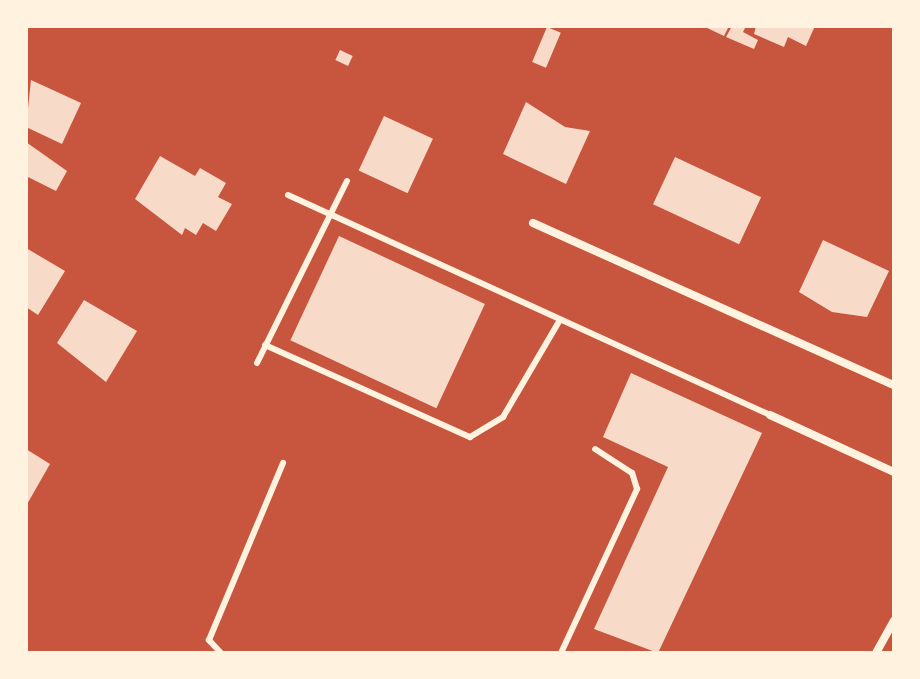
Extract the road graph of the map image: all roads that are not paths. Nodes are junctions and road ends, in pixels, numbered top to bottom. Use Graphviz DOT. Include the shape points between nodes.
graph roads {
  1 [pos="347,181"];
  2 [pos="288,195"];
  3 [pos="327,213"];
  4 [pos="533,223"];
  5 [pos="560,320"];
  6 [pos="265,345"];
  7 [pos="257,363"];
  8 [pos="894,385"];
  9 [pos="770,415"];
  10 [pos="595,449"];
  11 [pos="283,463"];
  12 [pos="894,472"];
  13 [pos="894,621"];
  14 [pos="221,653"];
  15 [pos="561,653"];
  16 [pos="876,653"];
  1 -- 3 [label="lane"];
  2 -- 3 [label="lane"];
  3 -- 5 [label="lane"];
  3 -- 6 [label="lane"];
  4 -- 8 [label="street"];
  5 -- 6 [label="lane" via="503,417 470,437"];
  5 -- 9 [label="lane"];
  6 -- 7 [label="lane"];
  9 -- 12 [label="street"];
  10 -- 15 [label="lane" via="632,473 637,489"];
  11 -- 14 [label="lane" via="209,640"];
  13 -- 16 [label="street"];
}
